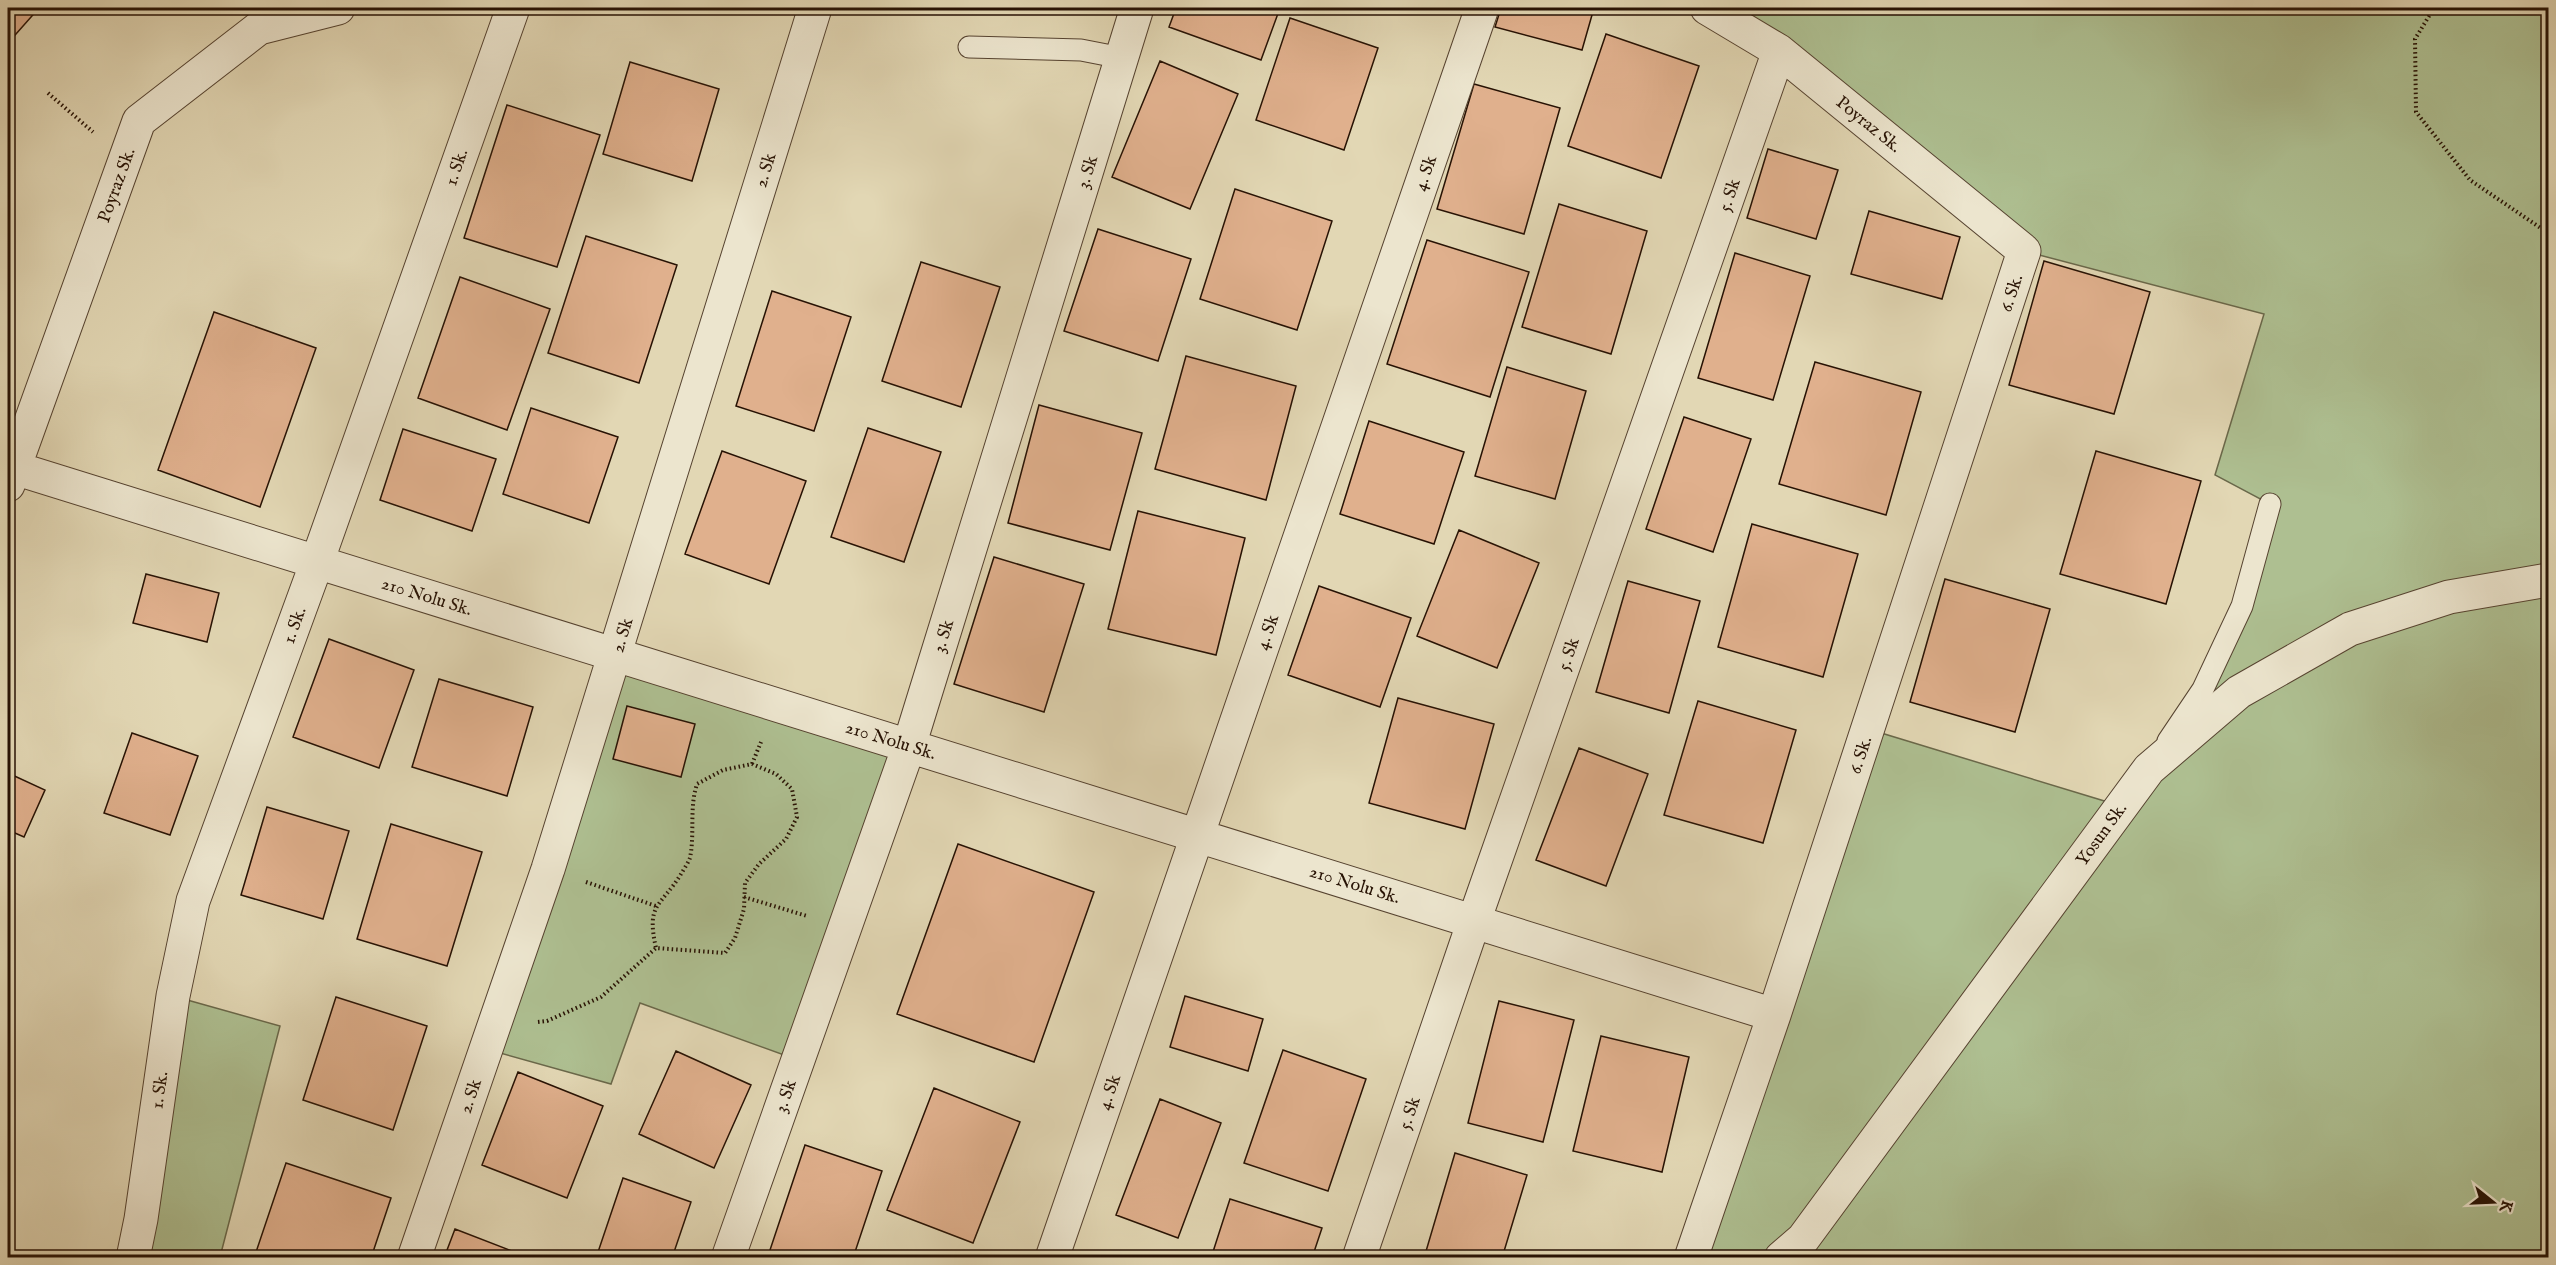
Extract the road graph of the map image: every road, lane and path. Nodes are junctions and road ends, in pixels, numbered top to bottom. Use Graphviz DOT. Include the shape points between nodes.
graph roads {
  1 [pos="338,8"];
  2 [pos="513,8"];
  3 [pos="815,8"];
  4 [pos="1137,8"];
  5 [pos="1482,8"];
  6 [pos="1707,8"];
  7 [pos="2434,8"];
  8 [pos="969,47"];
  9 [pos="1779,51"];
  10 [pos="1122,58"];
  11 [pos="48,93"];
  12 [pos="125,160"];
  13 [pos="2548,233"];
  14 [pos="2024,250"];
  15 [pos="9,473"];
  16 [pos="2270,504"];
  17 [pos="317,562"];
  18 [pos="2548,580"];
  19 [pos="616,656"];
  20 [pos="909,746"];
  21 [pos="2149,769"];
  22 [pos="1197,835"];
  23 [pos="548,869"];
  24 [pos="744,897"];
  25 [pos="656,906"];
  26 [pos="1474,921"];
  27 [pos="845,928"];
  28 [pos="656,948"];
  29 [pos="1774,1015"];
  30 [pos="495,1024"];
  31 [pos="133,1257"];
  32 [pos="414,1257"];
  33 [pos="728,1257"];
  34 [pos="1052,1257"];
  35 [pos="1359,1257"];
  36 [pos="1691,1257"];
  37 [pos="1781,1257"];
  1 -- 12 [label="street, Poyraz Sk." via="259,28 140,121"];
  2 -- 17 [label="street, 1. Sk."];
  3 -- 19 [label="street, 2. Sk"];
  4 -- 10 [label="street, 3. Sk"];
  5 -- 22 [label="street, 4. Sk"];
  6 -- 9 [label="street, Poyraz Sk."];
  7 -- 13 [label="path" via="2415,39 2416,112 2470,180"];
  8 -- 10 [label="lane" via="1081,50"];
  9 -- 14 [label="street, Poyraz Sk."];
  9 -- 26 [label="street, 5. Sk"];
  10 -- 20 [label="street, 3. Sk"];
  11 -- 12 [label="path"];
  12 -- 15 [label="street, Poyraz Sk."];
  14 -- 29 [label="street, 6. Sk."];
  15 -- 17 [label="street, 210 Nolu Sk."];
  16 -- 21 [label="lane" via="2242,606 2203,689"];
  17 -- 19 [label="street, 210 Nolu Sk."];
  17 -- 31 [label="street, 1. Sk." via="193,901 173,996"];
  18 -- 21 [label="street, Yosun Sk." via="2450,597 2350,629 2239,692"];
  19 -- 20 [label="street, 210 Nolu Sk."];
  19 -- 23 [label="street, 2. Sk"];
  20 -- 22 [label="street, 210 Nolu Sk."];
  20 -- 27 [label="street, 3. Sk"];
  21 -- 37 [label="street, Yosun Sk." via="1803,1239"];
  22 -- 26 [label="street, 210 Nolu Sk."];
  22 -- 34 [label="street, 4. Sk"];
  23 -- 25 [label="path"];
  23 -- 30 [label="street, 2. Sk"];
  24 -- 25 [label="path" via="745,883 786,839 797,816 792,789 776,774 752,764 723,770 697,784 692,800 690,859"];
  24 -- 27 [label="path"];
  24 -- 28 [label="path" via="735,938 725,953"];
  25 -- 28 [label="path" via="651,926"];
  26 -- 29 [label="street, 210 Nolu Sk."];
  26 -- 35 [label="street, 5. Sk"];
  27 -- 33 [label="street, 3. Sk"];
  28 -- 30 [label="path" via="601,997 548,1021"];
  29 -- 36 [label="street, 6. Sk."];
  30 -- 32 [label="street, 2. Sk"];
}
